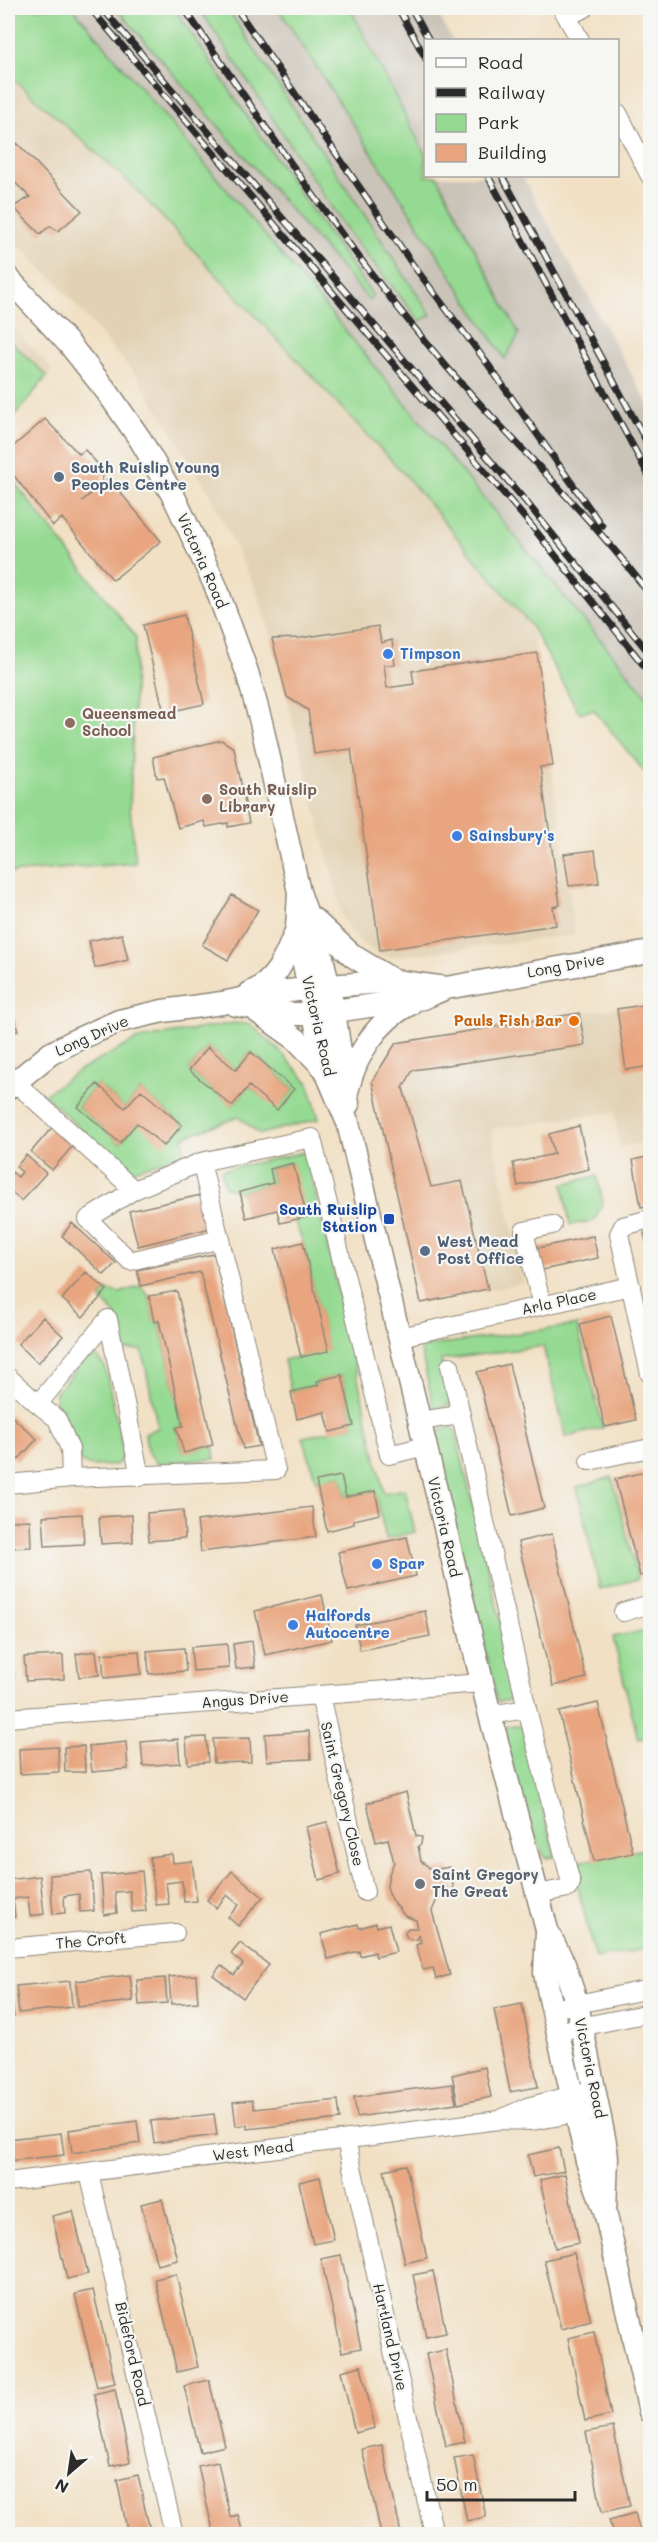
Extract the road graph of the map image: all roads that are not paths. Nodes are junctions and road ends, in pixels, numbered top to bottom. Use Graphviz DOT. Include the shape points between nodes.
graph roads {
  1 [pos="585,8"];
  2 [pos="565,12"];
  3 [pos="579,39"];
  4 [pos="619,115"];
  5 [pos="651,176"];
  6 [pos="8,278"];
  7 [pos="302,921"];
  8 [pos="651,952"];
  9 [pos="394,981"];
  10 [pos="319,988"];
  11 [pos="446,988"];
  12 [pos="423,998"];
  13 [pos="236,1003"];
  14 [pos="325,1013"];
  15 [pos="326,1069"];
  16 [pos="11,1085"];
  17 [pos="348,1091"];
  18 [pos="348,1123"];
  19 [pos="201,1162"];
  20 [pos="134,1190"];
  21 [pos="651,1219"];
  22 [pos="552,1225"];
  23 [pos="220,1239"];
  24 [pos="631,1286"];
  25 [pos="542,1306"];
  26 [pos="400,1337"];
  27 [pos="450,1366"];
  28 [pos="651,1374"];
  29 [pos="8,1377"];
  30 [pos="38,1404"];
  31 [pos="460,1415"];
  32 [pos="419,1421"];
  33 [pos="425,1446"];
  34 [pos="651,1448"];
  35 [pos="589,1461"];
  36 [pos="140,1477"];
  37 [pos="71,1478"];
  38 [pos="8,1484"];
  39 [pos="651,1604"];
  40 [pos="623,1612"];
  41 [pos="482,1683"];
  42 [pos="320,1695"];
  43 [pos="527,1709"];
  44 [pos="490,1715"];
  45 [pos="8,1718"];
  46 [pos="365,1892"];
  47 [pos="538,1894"];
  48 [pos="547,1930"];
  49 [pos="175,1933"];
  50 [pos="8,1948"];
  51 [pos="651,1989"];
  52 [pos="577,2004"];
  53 [pos="553,2009"];
  54 [pos="651,2013"];
  55 [pos="582,2027"];
  56 [pos="559,2032"];
  57 [pos="586,2102"];
  58 [pos="346,2140"];
  59 [pos="89,2173"];
  60 [pos="8,2182"];
  61 [pos="651,2412"];
  62 [pos="174,2535"];
  63 [pos="434,2535"];
  1 -- 2 [label="street"];
  2 -- 3 [label="street"];
  4 -- 5 [label="street"];
  6 -- 7 [label="street, Victoria Road" via="108,393 140,439 198,547 247,672 272,763"];
  7 -- 9 [label="street"];
  7 -- 10 [label="street, Victoria Road" via="319,944"];
  7 -- 13 [label="street" via="272,978"];
  8 -- 11 [label="street, Long Drive"];
  9 -- 10 [label="street, Long Drive"];
  9 -- 11 [label="street, Long Drive"];
  10 -- 13 [label="street, Long Drive"];
  10 -- 14 [label="street, Victoria Road"];
  11 -- 12 [label="street, Long Drive"];
  12 -- 14 [label="street, Long Drive"];
  12 -- 17 [label="street" via="396,1013 377,1030 358,1059"];
  13 -- 14 [label="street, Long Drive" via="292,1014"];
  13 -- 15 [label="street" via="278,1024"];
  13 -- 16 [label="street, Long Drive" via="163,1011 119,1021 50,1054"];
  14 -- 15 [label="street, Victoria Road"];
  14 -- 17 [label="street, Victoria Road"];
  15 -- 18 [label="street, Victoria Road"];
  16 -- 20 [label="street"];
  17 -- 18 [label="street, Victoria Road"];
  18 -- 26 [label="street, Victoria Road"];
  19 -- 20 [label="street"];
  19 -- 23 [label="street"];
  19 -- 33 [label="street" via="312,1138 389,1455"];
  20 -- 23 [label="street" via="88,1219 130,1261"];
  21 -- 24 [label="street" via="623,1226 619,1234"];
  22 -- 25 [label="street" via="524,1230"];
  23 -- 36 [label="street" via="276,1470"];
  24 -- 25 [label="street, Arla Place"];
  24 -- 28 [label="street"];
  25 -- 26 [label="street, Arla Place"];
  26 -- 32 [label="street, Victoria Road"];
  27 -- 31 [label="street"];
  29 -- 30 [label="street"];
  30 -- 36 [label="street" via="108,1319"];
  30 -- 37 [label="street" via="57,1419 70,1449"];
  31 -- 32 [label="street"];
  31 -- 43 [label="street"];
  32 -- 33 [label="street, Victoria Road"];
  33 -- 41 [label="street, Victoria Road"];
  34 -- 35 [label="street"];
  36 -- 37 [label="street"];
  37 -- 38 [label="street"];
  39 -- 40 [label="street"];
  41 -- 42 [label="street, Angus Drive"];
  41 -- 44 [label="street, Victoria Road"];
  42 -- 45 [label="street, Angus Drive"];
  42 -- 46 [label="street, Saint Gregory Close"];
  43 -- 44 [label="street"];
  43 -- 47 [label="street" via="570,1883 568,1888"];
  44 -- 47 [label="street, Victoria Road"];
  47 -- 48 [label="street, Victoria Road"];
  48 -- 52 [label="street, Victoria Road"];
  48 -- 53 [label="street, Victoria Road" via="545,1973"];
  49 -- 50 [label="street, The Croft"];
  51 -- 52 [label="street"];
  52 -- 53 [label="street"];
  52 -- 55 [label="street, Victoria Road"];
  53 -- 56 [label="street, Victoria Road"];
  54 -- 55 [label="street"];
  55 -- 56 [label="street"];
  55 -- 57 [label="street, Victoria Road"];
  56 -- 57 [label="street, Victoria Road"];
  57 -- 58 [label="street, West Mead" via="527,2107 499,2120"];
  57 -- 61 [label="street, Victoria Road" via="607,2157 605,2211"];
  58 -- 59 [label="street, West Mead"];
  58 -- 63 [label="street, Hartland Drive"];
  59 -- 60 [label="street, West Mead"];
  59 -- 62 [label="street, Bideford Road"];
}
